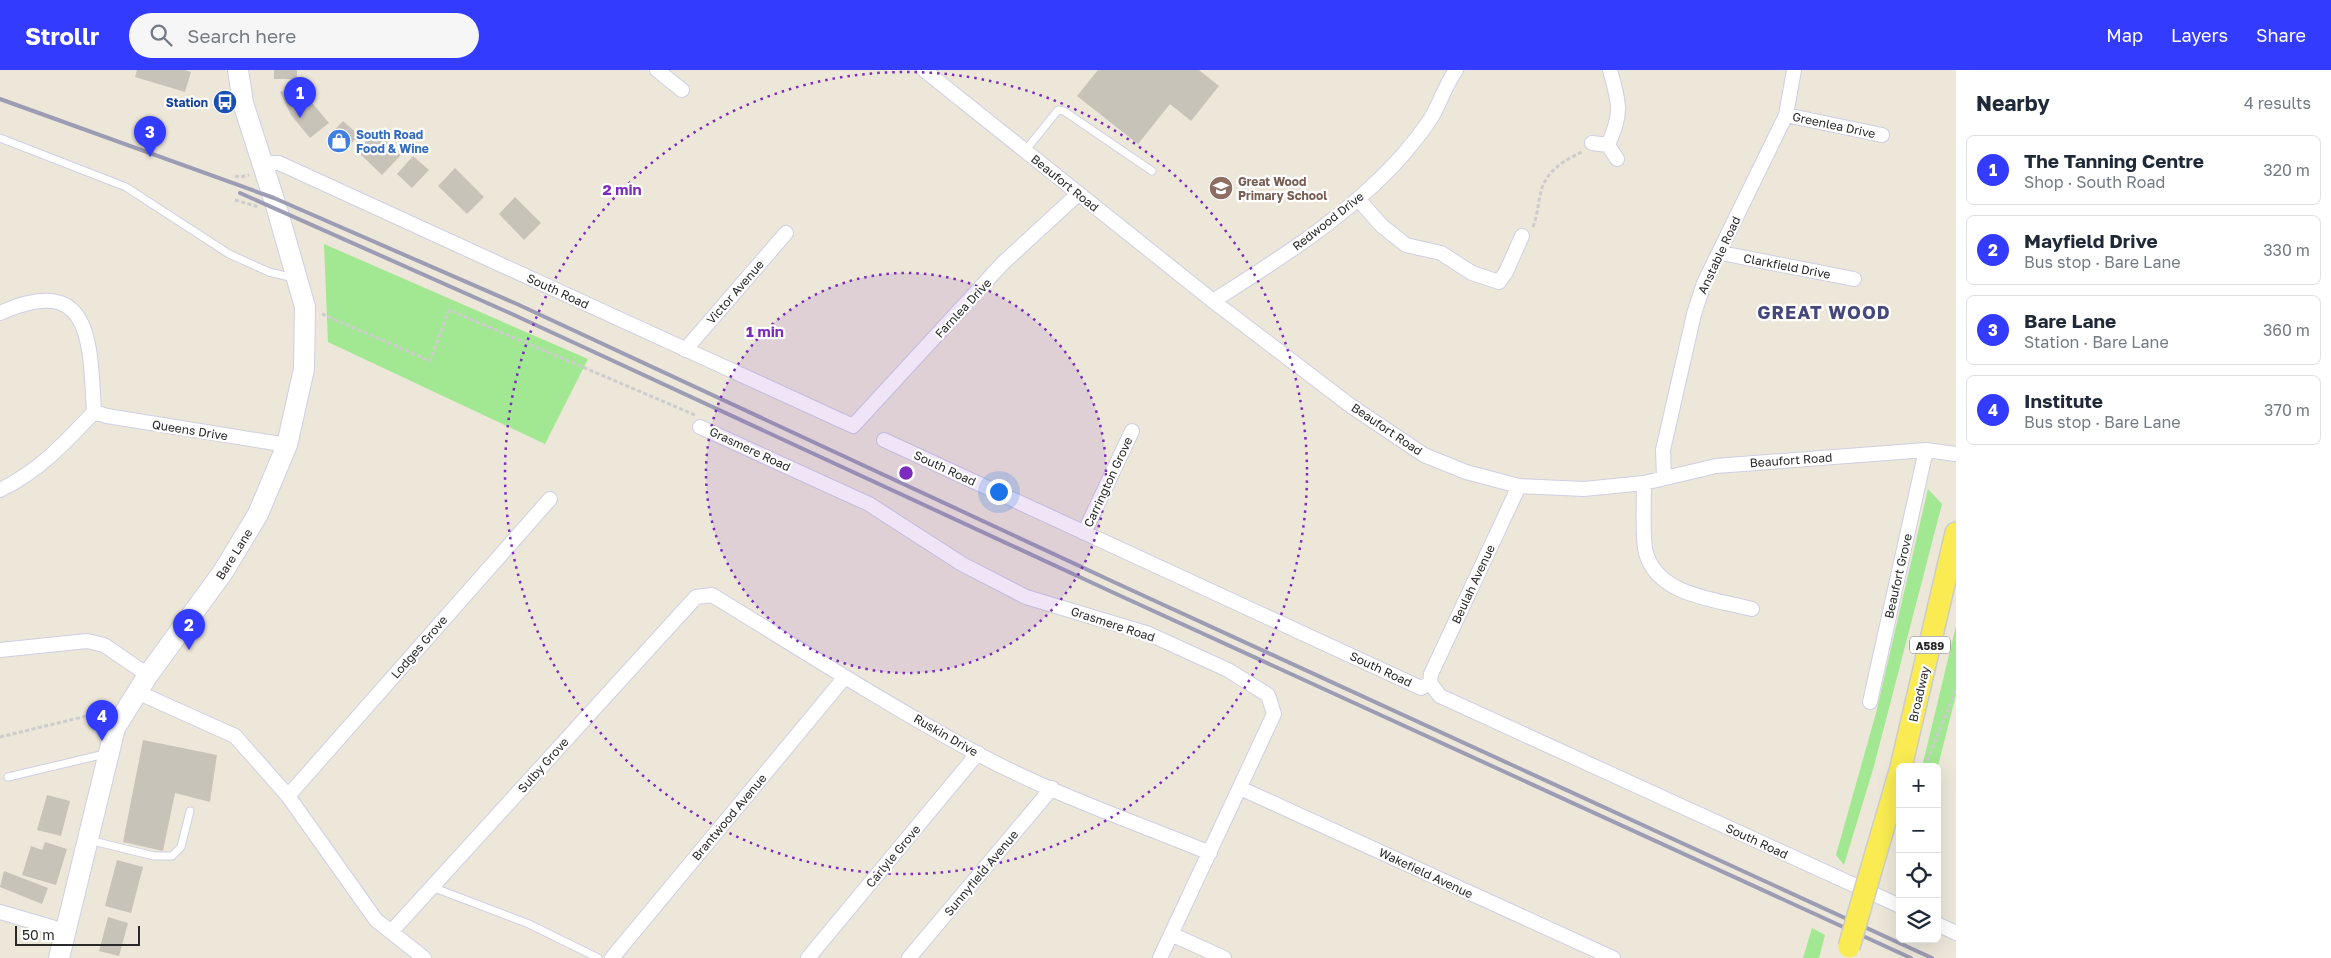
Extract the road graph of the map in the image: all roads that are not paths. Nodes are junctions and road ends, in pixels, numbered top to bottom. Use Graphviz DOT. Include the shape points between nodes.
graph roads {
  1 [pos="238,70"];
  2 [pos="657,70"];
  3 [pos="924,70"];
  4 [pos="1456,70"];
  5 [pos="1610,70"];
  6 [pos="1794,70"];
  7 [pos="682,90"];
  8 [pos="1786,115"];
  9 [pos="1882,135"];
  10 [pos="0,138"];
  11 [pos="1592,143"];
  12 [pos="1608,144"];
  13 [pos="1025,151"];
  14 [pos="1617,159"];
  15 [pos="262,163"];
  16 [pos="1152,171"];
  17 [pos="1078,194"];
  18 [pos="1358,199"];
  19 [pos="786,233"];
  20 [pos="1522,236"];
  21 [pos="1720,253"];
  22 [pos="297,279"];
  23 [pos="1854,279"];
  24 [pos="1213,301"];
  25 [pos="0,313"];
  26 [pos="685,350"];
  27 [pos="94,412"];
  28 [pos="853,426"];
  29 [pos="700,427"];
  30 [pos="1132,431"];
  31 [pos="884,440"];
  32 [pos="287,445"];
  33 [pos="1926,450"];
  34 [pos="1956,454"];
  35 [pos="1664,478"];
  36 [pos="1644,483"];
  37 [pos="1519,486"];
  38 [pos="0,490"];
  39 [pos="550,499"];
  40 [pos="1084,533"];
  41 [pos="1956,533"];
  42 [pos="696,597"];
  43 [pos="1752,609"];
  44 [pos="0,650"];
  45 [pos="148,675"];
  46 [pos="845,677"];
  47 [pos="1430,683"];
  48 [pos="132,699"];
  49 [pos="1870,702"];
  50 [pos="108,753"];
  51 [pos="978,754"];
  52 [pos="1902,763"];
  53 [pos="8,777"];
  54 [pos="1896,785"];
  55 [pos="1052,788"];
  56 [pos="1240,788"];
  57 [pos="288,796"];
  58 [pos="190,811"];
  59 [pos="88,840"];
  60 [pos="1210,853"];
  61 [pos="432,887"];
  62 [pos="1896,904"];
  63 [pos="0,912"];
  64 [pos="1941,926"];
  65 [pos="65,931"];
  66 [pos="391,932"];
  67 [pos="1956,932"];
  68 [pos="1171,934"];
  69 [pos="1847,952"];
  70 [pos="59,958"];
  71 [pos="424,958"];
  72 [pos="598,958"];
  73 [pos="612,958"];
  74 [pos="808,958"];
  75 [pos="910,958"];
  76 [pos="1160,958"];
  77 [pos="1224,958"];
  78 [pos="1612,958"];
  1 -- 15 [label="main road, Bare Lane"];
  2 -- 7 [label="street"];
  3 -- 13 [label="street, Beaufort Road"];
  4 -- 18 [label="street, Redwood Drive" via="1429,120 1401,157"];
  5 -- 12 [label="street" via="1619,102 1618,123"];
  6 -- 8 [label="street, Anstable Road"];
  8 -- 9 [label="street, Greenlea Drive"];
  8 -- 21 [label="street, Anstable Road"];
  10 -- 22 [label="lane" via="126,187 229,254 269,272"];
  11 -- 12 [label="street"];
  12 -- 14 [label="street"];
  13 -- 16 [label="lane" via="1058,110"];
  13 -- 17 [label="street, Beaufort Road"];
  15 -- 22 [label="main road, Bare Lane"];
  15 -- 26 [label="street, South Road" via="279,163"];
  17 -- 24 [label="street, Beaufort Road"];
  17 -- 28 [label="street, Farnlea Drive" via="1003,264"];
  18 -- 20 [label="street" via="1382,226 1406,245 1441,253 1472,272 1499,282"];
  18 -- 24 [label="street, Redwood Drive" via="1275,262"];
  19 -- 26 [label="street, Victor Avenue"];
  21 -- 23 [label="street, Clarkfield Drive"];
  21 -- 35 [label="street, Anstable Road" via="1704,283 1694,314 1662,450"];
  22 -- 32 [label="main road, Bare Lane" via="305,306 304,369"];
  24 -- 37 [label="street, Beaufort Road" via="1351,406 1424,455 1466,472"];
  25 -- 27 [label="street" via="30,302 48,300 74,311 89,338"];
  26 -- 28 [label="street, South Road"];
  27 -- 32 [label="street, Queens Drive"];
  27 -- 38 [label="street" via="47,461 23,479"];
  29 -- 56 [label="street, Grasmere Road" via="869,504 962,564 1026,597 1149,634 1228,670 1268,695 1274,714"];
  30 -- 40 [label="street, Carrington Grove"];
  31 -- 40 [label="street, South Road"];
  32 -- 45 [label="main road, Bare Lane" via="258,514 223,572"];
  33 -- 34 [label="street, Beaufort Road"];
  33 -- 35 [label="street, Beaufort Road" via="1716,466"];
  33 -- 49 [label="street, Beaufort Grove"];
  35 -- 36 [label="street, Beaufort Road"];
  36 -- 37 [label="street, Beaufort Road" via="1584,489"];
  36 -- 43 [label="street" via="1645,552 1659,578 1677,589"];
  37 -- 47 [label="street, Beulah Avenue" via="1431,674"];
  39 -- 57 [label="street, Lodges Grove"];
  40 -- 47 [label="street, South Road" via="1422,688"];
  41 -- 52 [label="main road, Broadway / A589"];
  42 -- 46 [label="street, Ruskin Drive" via="712,595"];
  42 -- 61 [label="street, Sulby Grove"];
  44 -- 45 [label="street" via="87,641 104,645"];
  45 -- 48 [label="main road, Bare Lane"];
  46 -- 51 [label="street, Ruskin Drive"];
  46 -- 73 [label="street, Brantwood Avenue"];
  47 -- 62 [label="street, South Road" via="1440,696"];
  48 -- 50 [label="main road, Bare Lane" via="115,728"];
  48 -- 57 [label="street" via="236,736"];
  50 -- 53 [label="lane"];
  50 -- 59 [label="main road, Bare Lane"];
  51 -- 55 [label="street, Ruskin Drive"];
  51 -- 74 [label="street, Carlyle Grove"];
  54 -- 69 [label="main road, bridge"];
  55 -- 60 [label="street, Ruskin Drive"];
  55 -- 75 [label="street, Sunnyfield Avenue"];
  56 -- 60 [label="street, Grasmere Road"];
  56 -- 78 [label="street, Wakefield Avenue"];
  57 -- 66 [label="street" via="376,920"];
  58 -- 59 [label="lane" via="181,847 172,856 154,856"];
  59 -- 65 [label="main road, Bare Lane"];
  60 -- 68 [label="street, Grasmere Road"];
  61 -- 66 [label="street, Sulby Grove"];
  61 -- 72 [label="lane" via="529,924"];
  63 -- 65 [label="street"];
  64 -- 67 [label="street"];
  65 -- 70 [label="main road, Bare Lane"];
  66 -- 71 [label="street"];
  68 -- 76 [label="street, Grasmere Road"];
  68 -- 77 [label="street"];
}
